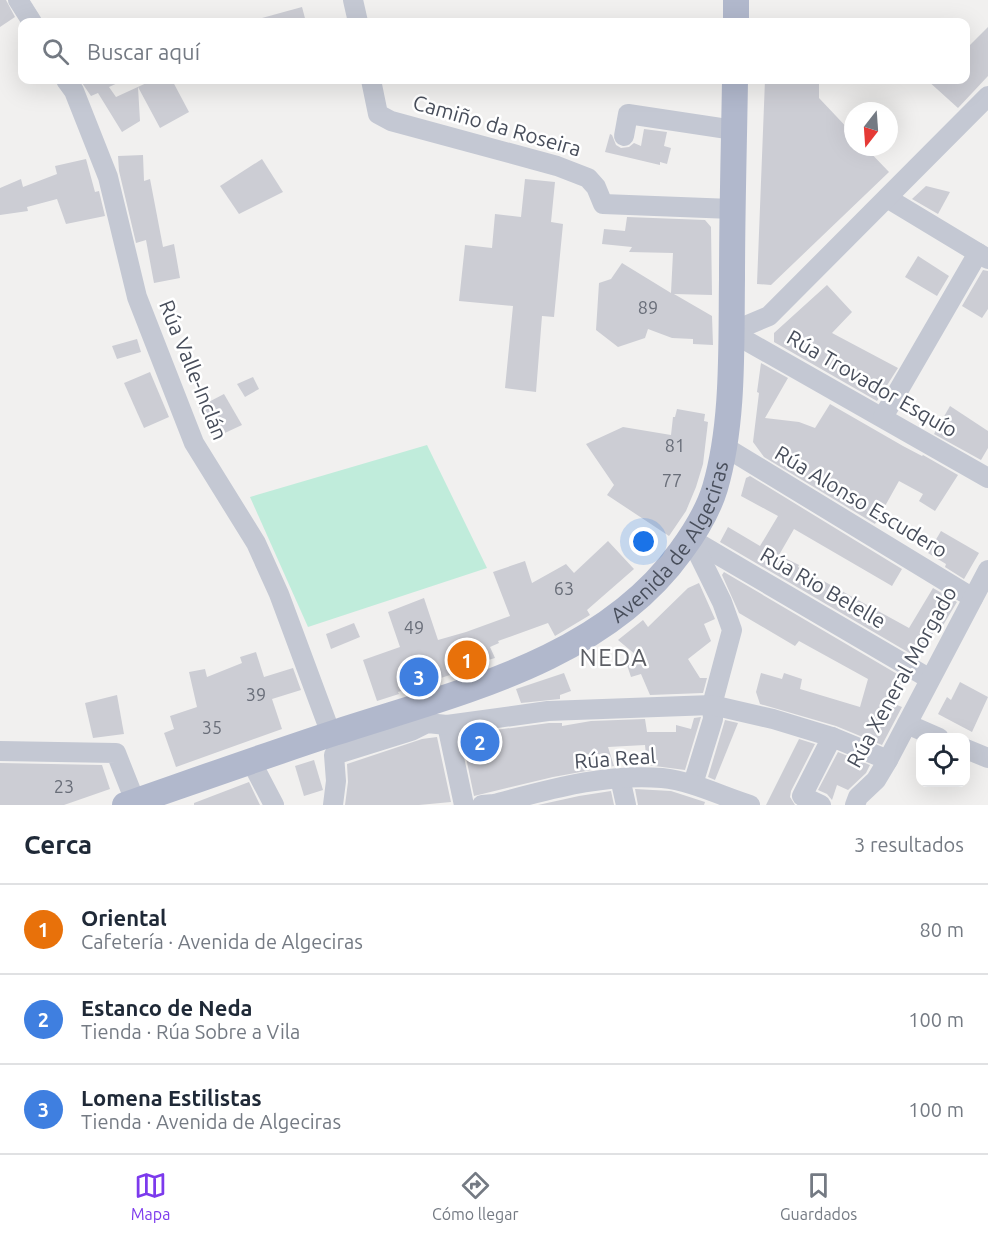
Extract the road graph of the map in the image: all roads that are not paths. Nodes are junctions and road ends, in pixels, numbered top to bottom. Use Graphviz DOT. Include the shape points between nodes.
graph roads {
  1 [pos="18,0"];
  2 [pos="353,0"];
  3 [pos="736,0"];
  4 [pos="29,18"];
  5 [pos="357,18"];
  6 [pos="736,18"];
  7 [pos="69,84"];
  8 [pos="372,84"];
  9 [pos="735,84"];
  10 [pos="988,96"];
  11 [pos="734,130"];
  12 [pos="624,136"];
  13 [pos="887,198"];
  14 [pos="732,210"];
  15 [pos="983,256"];
  16 [pos="731,332"];
  17 [pos="883,417"];
  18 [pos="724,447"];
  19 [pos="988,478"];
  20 [pos="691,539"];
  21 [pos="988,570"];
  22 [pos="973,598"];
  23 [pos="930,679"];
  24 [pos="712,705"];
  25 [pos="424,716"];
  26 [pos="907,724"];
  27 [pos="928,733"];
  28 [pos="832,737"];
  29 [pos="333,744"];
  30 [pos="0,751"];
  31 [pos="970,751"];
  32 [pos="988,758"];
  33 [pos="888,760"];
  34 [pos="251,761"];
  35 [pos="620,778"];
  36 [pos="693,784"];
  37 [pos="799,801"];
  38 [pos="130,803"];
  39 [pos="274,805"];
  40 [pos="333,805"];
  41 [pos="464,805"];
  42 [pos="490,805"];
  43 [pos="626,805"];
  44 [pos="750,805"];
  45 [pos="821,805"];
  46 [pos="855,805"];
  1 -- 4 [label="street"];
  2 -- 5 [label="street"];
  3 -- 6 [label="main road"];
  7 -- 29 [label="street, Rúa Valle-Inclán" via="108,177 137,297 194,443 256,543 279,594"];
  8 -- 14 [label="street, Camiño da Roseira" via="378,114 391,121 588,178 603,204"];
  9 -- 11 [label="main road, Avenida de Algeciras"];
  10 -- 13 [label="street"];
  11 -- 12 [label="street" via="628,114"];
  11 -- 14 [label="main road, Avenida de Algeciras"];
  13 -- 15 [label="street"];
  13 -- 16 [label="street" via="769,316"];
  14 -- 16 [label="main road, Avenida de Algeciras"];
  15 -- 17 [label="street"];
  16 -- 17 [label="street, Rúa Trovador Esquío"];
  16 -- 18 [label="main road, Avenida de Algeciras"];
  17 -- 19 [label="street, Rúa Trovador Esquío"];
  18 -- 20 [label="main road, Avenida de Algeciras" via="715,490"];
  18 -- 22 [label="street, Rúa Alonso Escudero"];
  20 -- 23 [label="street, Rúa Rio Belelle"];
  20 -- 24 [label="street" via="732,630"];
  20 -- 25 [label="main road, Avenida de Algeciras" via="642,595 579,642 548,658 446,696"];
  21 -- 22 [label="street, Rúa Xeneral Morgado"];
  22 -- 23 [label="street, Rúa Xeneral Morgado"];
  23 -- 26 [label="street, Rúa Xeneral Morgado"];
  24 -- 25 [label="street"];
  24 -- 28 [label="street"];
  24 -- 36 [label="street" via="713,719"];
  25 -- 29 [label="main road, Avenida de Algeciras"];
  25 -- 41 [label="street"];
  26 -- 27 [label="street"];
  26 -- 33 [label="street, Rúa Xeneral Morgado"];
  28 -- 33 [label="street"];
  28 -- 37 [label="street"];
  29 -- 34 [label="main road, Avenida de Algeciras"];
  29 -- 40 [label="street, Rúa Valle-Inclán"];
  30 -- 38 [label="street" via="116,753"];
  31 -- 32 [label="street"];
  33 -- 46 [label="street, Rúa Xeneral Morgado"];
  34 -- 38 [label="main road, Avenida de Algeciras"];
  34 -- 39 [label="street"];
  35 -- 36 [label="street, Rúa Real" via="662,778"];
  35 -- 42 [label="street, Rúa Real" via="573,784"];
  35 -- 43 [label="street"];
  36 -- 44 [label="street, Rúa Real"];
  37 -- 45 [label="street"];
}
